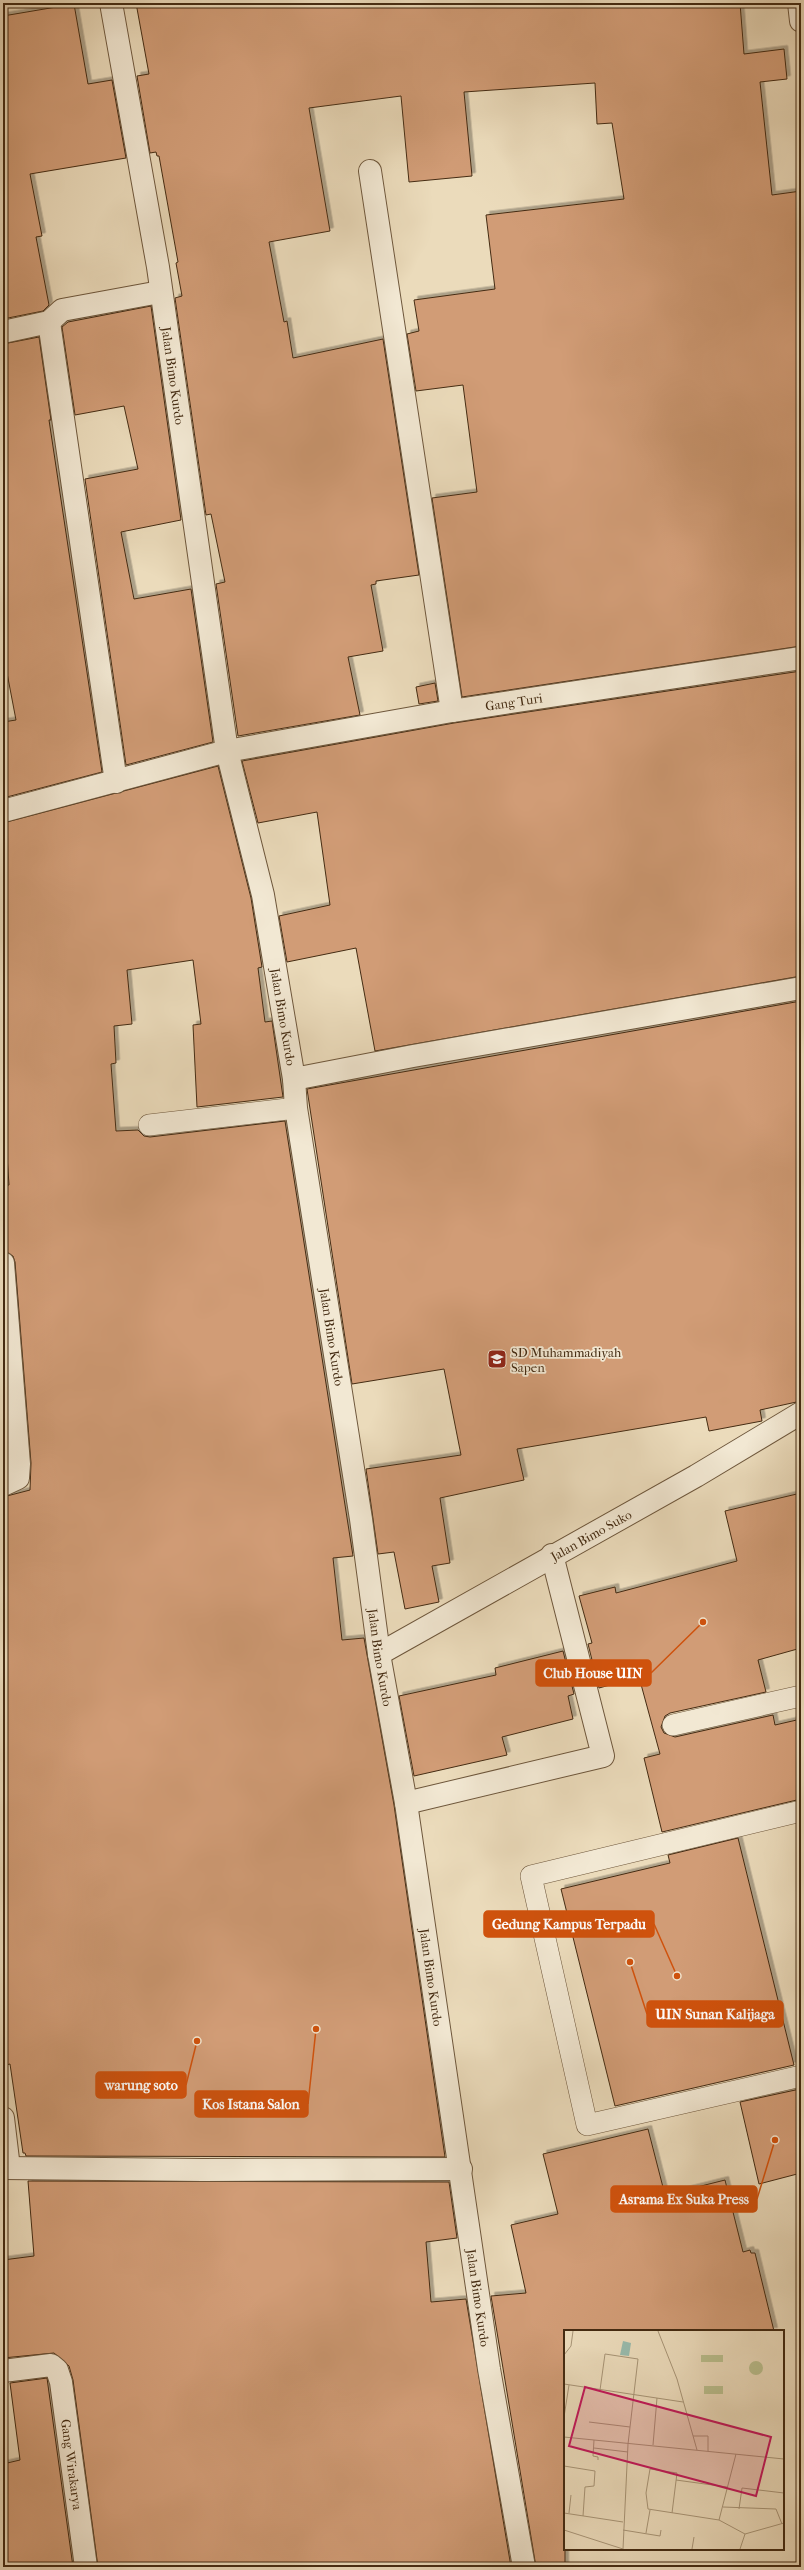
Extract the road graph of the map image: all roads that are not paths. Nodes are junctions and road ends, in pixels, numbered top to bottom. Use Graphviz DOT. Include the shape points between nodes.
graph roads {
  1 [pos="111,3"];
  2 [pos="799,3"];
  3 [pos="801,21"];
  4 [pos="370,170"];
  5 [pos="160,292"];
  6 [pos="48,322"];
  7 [pos="3,332"];
  8 [pos="801,658"];
  9 [pos="452,711"];
  10 [pos="227,751"];
  11 [pos="116,782"];
  12 [pos="3,811"];
  13 [pos="801,988"];
  14 [pos="294,1079"];
  15 [pos="296,1108"];
  16 [pos="149,1125"];
  17 [pos="3,1263"];
  18 [pos="801,1413"];
  19 [pos="3,1485"];
  20 [pos="552,1555"];
  21 [pos="379,1654"];
  22 [pos="801,1696"];
  23 [pos="672,1725"];
  24 [pos="406,1803"];
  25 [pos="801,1811"];
  26 [pos="801,2076"];
  27 [pos="3,2118"];
  28 [pos="6,2168"];
  29 [pos="461,2169"];
  30 [pos="3,2371"];
  31 [pos="86,2567"];
  32 [pos="524,2567"];
  1 -- 5 [label="street, Jalan Bimo Kurdo" via="158,267"];
  2 -- 3 [label="street"];
  4 -- 9 [label="street"];
  5 -- 6 [label="street" via="62,310"];
  5 -- 10 [label="street, Jalan Bimo Kurdo"];
  6 -- 7 [label="street"];
  6 -- 11 [label="street"];
  8 -- 9 [label="street, Gang Turi"];
  9 -- 10 [label="street, Gang Turi"];
  10 -- 11 [label="street"];
  10 -- 14 [label="street, Jalan Bimo Kurdo" via="263,895"];
  11 -- 12 [label="street"];
  13 -- 14 [label="street"];
  14 -- 15 [label="street, Jalan Bimo Kurdo"];
  15 -- 16 [label="lane"];
  15 -- 21 [label="street, Jalan Bimo Kurdo"];
  17 -- 19 [label="street" via="19,1464 18,1478"];
  18 -- 20 [label="street, Jalan Bimo Suko" via="702,1472"];
  20 -- 21 [label="street, Jalan Bimo Suko"];
  20 -- 24 [label="street" via="603,1756"];
  21 -- 24 [label="street, Jalan Bimo Kurdo"];
  22 -- 23 [label="lane"];
  24 -- 29 [label="street, Jalan Bimo Kurdo"];
  25 -- 26 [label="lane" via="531,1876 587,2125"];
  27 -- 28 [label="street"];
  28 -- 29 [label="street"];
  29 -- 32 [label="street, Jalan Bimo Kurdo" via="489,2369"];
  30 -- 31 [label="street, Gang Wirakarya" via="51,2365 56,2370 61,2382"];
}
